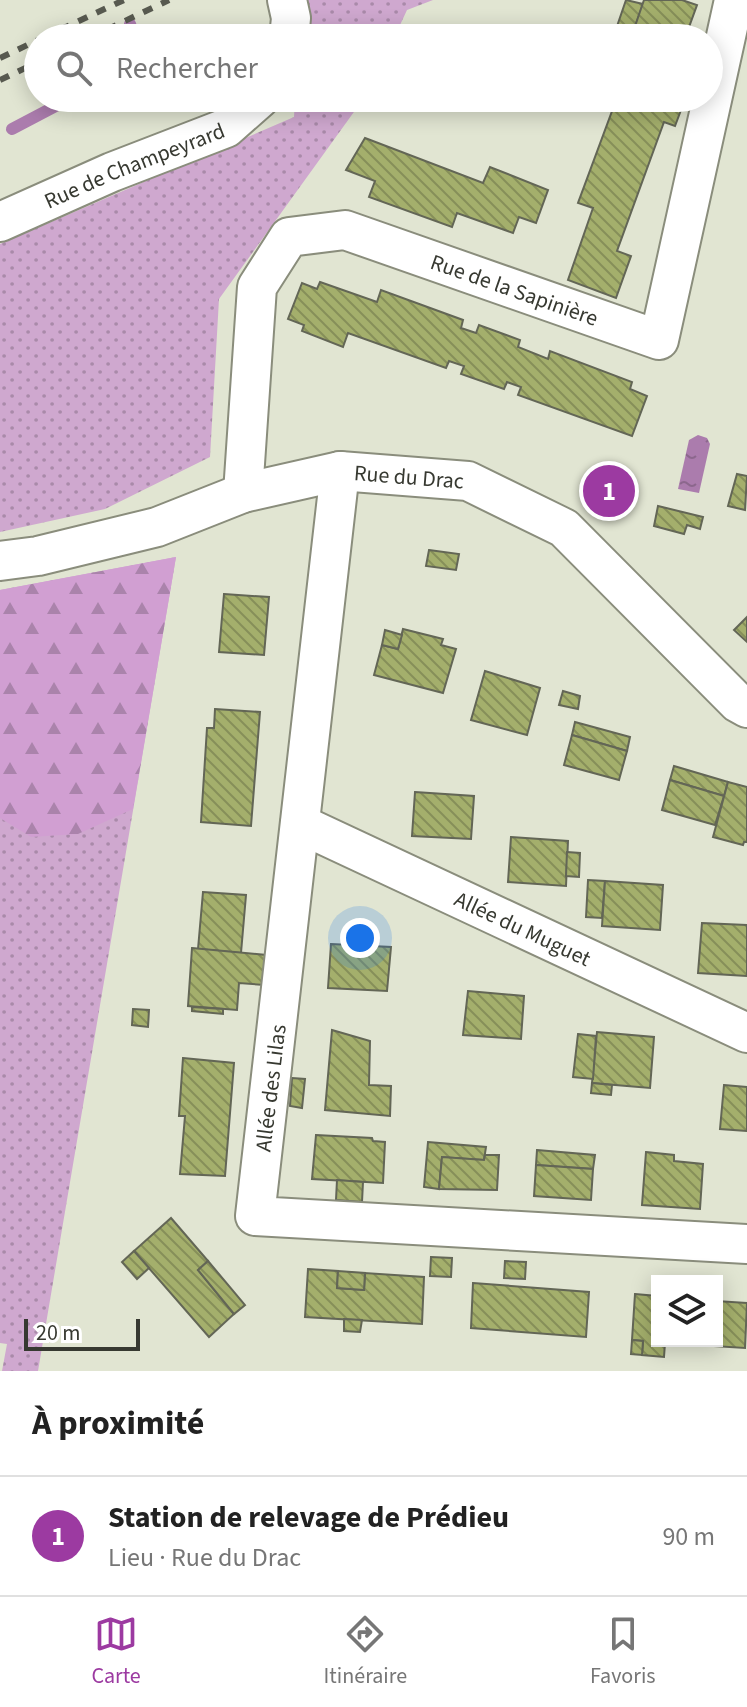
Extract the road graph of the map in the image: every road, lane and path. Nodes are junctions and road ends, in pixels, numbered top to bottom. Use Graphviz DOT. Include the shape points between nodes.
graph roads {
  1 [pos="287,0"];
  2 [pos="734,0"];
  3 [pos="290,24"];
  4 [pos="723,50"];
  5 [pos="244,112"];
  6 [pos="709,112"];
  7 [pos="0,222"];
  8 [pos="340,471"];
  9 [pos="243,493"];
  10 [pos="0,561"];
  11 [pos="747,708"];
  12 [pos="300,824"];
  13 [pos="747,1033"];
  14 [pos="747,1244"];
  1 -- 3 [label="street"];
  2 -- 4 [label="street, Rue de la Sapinière"];
  5 -- 7 [label="street, Rue de Champeyrard" via="213,134"];
  6 -- 9 [label="street, Rue de la Sapinière" via="659,340 345,230 289,237 257,287"];
  8 -- 9 [label="street, Rue du Drac"];
  8 -- 11 [label="street, Rue du Drac" via="468,481 564,528"];
  8 -- 12 [label="street, Allée des Lilas"];
  9 -- 10 [label="street, Rue du Drac" via="157,527"];
  12 -- 13 [label="street, Allée du Muguet"];
  12 -- 14 [label="street, Allée des Lilas" via="255,1216"];
}
